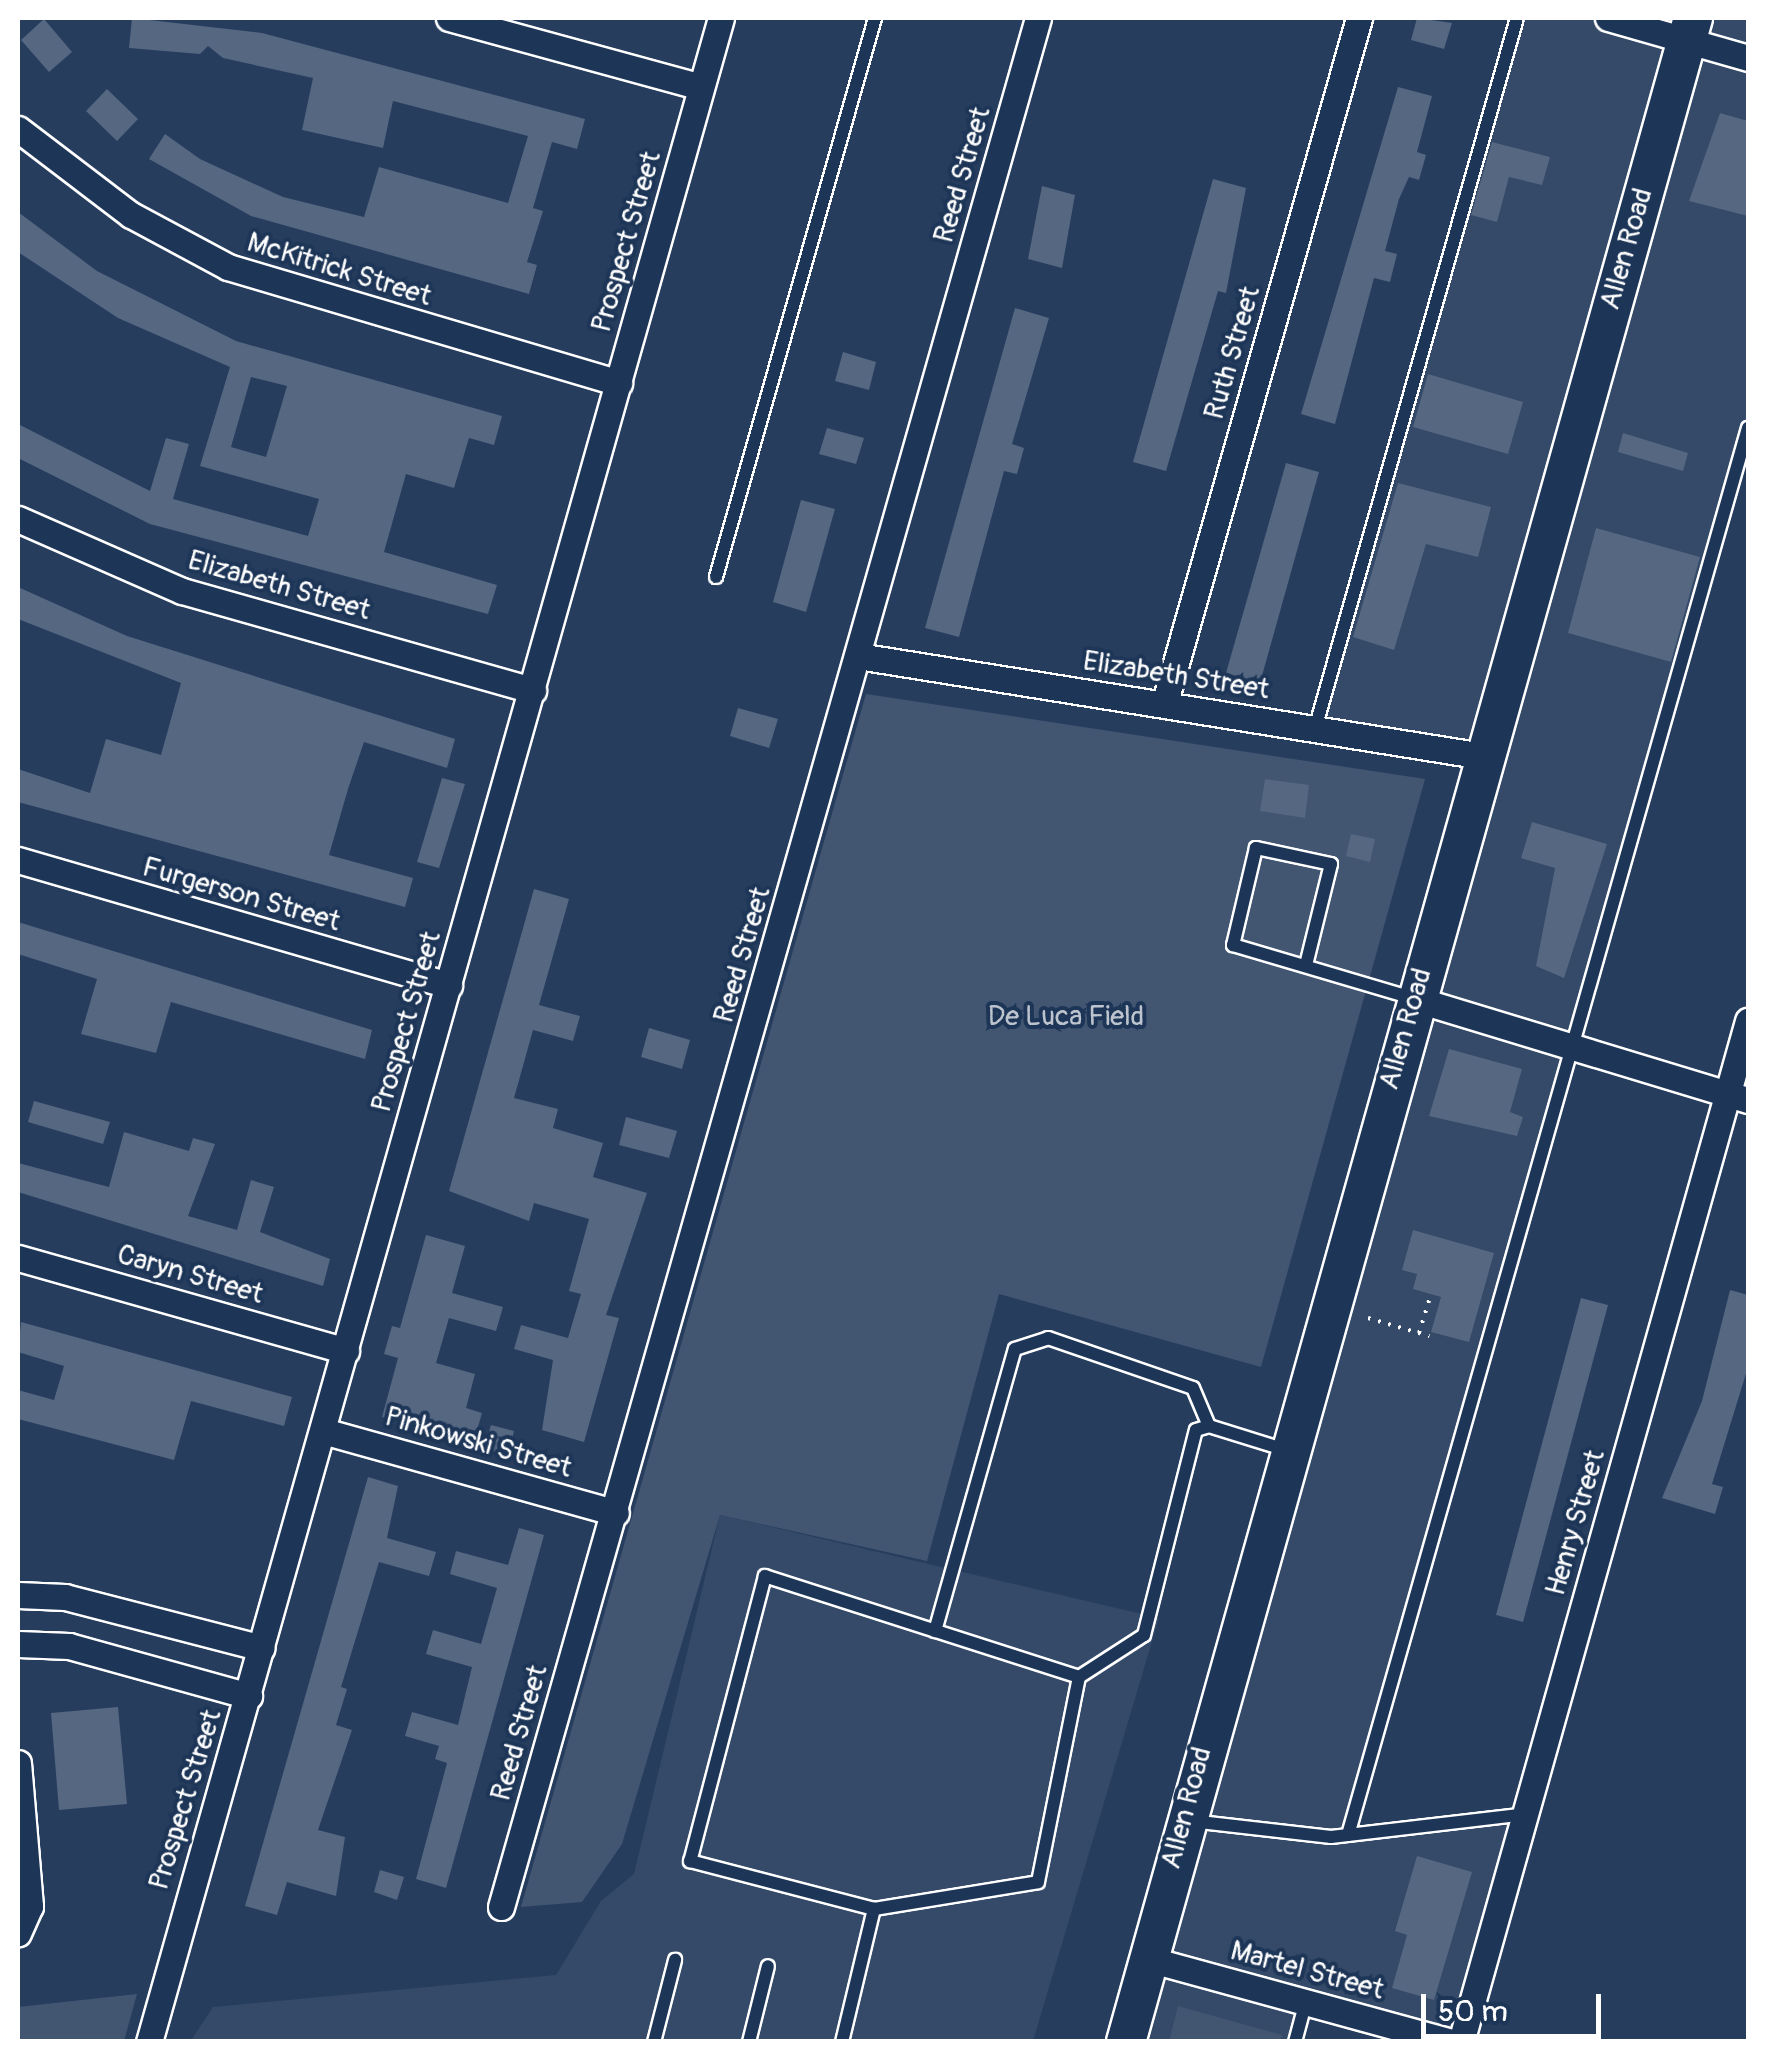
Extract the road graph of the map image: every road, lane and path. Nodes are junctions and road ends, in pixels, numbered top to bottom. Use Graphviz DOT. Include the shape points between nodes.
graph roads {
  1 [pos="449,18"];
  2 [pos="721,18"];
  3 [pos="875,18"];
  4 [pos="1038,18"];
  5 [pos="1359,18"];
  6 [pos="1517,18"];
  7 [pos="1608,18"];
  8 [pos="1690,29"];
  9 [pos="1748,58"];
  10 [pos="701,87"];
  11 [pos="18,128"];
  12 [pos="619,383"];
  13 [pos="1748,428"];
  14 [pos="18,519"];
  15 [pos="716,577"];
  16 [pos="858,656"];
  17 [pos="532,690"];
  18 [pos="1164,704"];
  19 [pos="1315,729"];
  20 [pos="1483,756"];
  21 [pos="18,860"];
  22 [pos="1306,965"];
  23 [pos="448,985"];
  24 [pos="1414,999"];
  25 [pos="1748,1021"];
  26 [pos="1570,1046"];
  27 [pos="1738,1097"];
  28 [pos="18,1258"];
  29 [pos="1431,1294"];
  30 [pos="1368,1318"];
  31 [pos="1419,1333"];
  32 [pos="1429,1336"];
  33 [pos="346,1351"];
  34 [pos="1209,1426"];
  35 [pos="324,1431"];
  36 [pos="1286,1450"];
  37 [pos="616,1513"];
  38 [pos="18,1594"];
  39 [pos="935,1631"];
  40 [pos="18,1644"];
  41 [pos="262,1648"];
  42 [pos="1080,1677"];
  43 [pos="249,1696"];
  44 [pos="18,1763"];
  45 [pos="19,1791"];
  46 [pos="1526,1814"];
  47 [pos="1183,1820"];
  48 [pos="1348,1835"];
  49 [pos="501,1908"];
  50 [pos="874,1908"];
  51 [pos="18,1932"];
  52 [pos="675,1960"];
  53 [pos="1148,1960"];
  54 [pos="768,1966"];
  55 [pos="1306,2002"];
  56 [pos="150,2042"];
  57 [pos="654,2042"];
  58 [pos="749,2042"];
  59 [pos="842,2042"];
  60 [pos="1126,2042"];
  61 [pos="1295,2042"];
  62 [pos="1451,2042"];
  63 [pos="1461,2042"];
  1 -- 10 [label="street"];
  2 -- 10 [label="street, Prospect Street"];
  3 -- 15 [label="lane"];
  4 -- 16 [label="street, Reed Street"];
  5 -- 18 [label="street, Ruth Street"];
  6 -- 19 [label="lane"];
  7 -- 8 [label="street"];
  8 -- 9 [label="street"];
  8 -- 20 [label="main road, Allen Road"];
  10 -- 12 [label="street, Prospect Street"];
  11 -- 12 [label="street, McKitrick Street" via="131,215 228,267"];
  12 -- 17 [label="street, Prospect Street"];
  13 -- 26 [label="lane"];
  14 -- 17 [label="street, Elizabeth Street" via="182,591"];
  16 -- 18 [label="street, Elizabeth Street"];
  16 -- 37 [label="street, Reed Street"];
  17 -- 23 [label="street, Prospect Street"];
  18 -- 19 [label="street, Elizabeth Street"];
  19 -- 20 [label="street, Elizabeth Street"];
  20 -- 24 [label="main road, Allen Road"];
  21 -- 23 [label="street, Furgerson Street"];
  22 -- 22 [label="lane" via="1233,945 1256,848 1331,864"];
  22 -- 24 [label="lane"];
  23 -- 33 [label="street, Prospect Street"];
  24 -- 26 [label="street"];
  24 -- 36 [label="main road, Allen Road"];
  25 -- 27 [label="street, Henry Street"];
  26 -- 27 [label="street"];
  26 -- 48 [label="lane"];
  27 -- 46 [label="street, Henry Street"];
  28 -- 33 [label="street, Caryn Street"];
  29 -- 31 [label="path"];
  30 -- 31 [label="path"];
  31 -- 32 [label="path"];
  33 -- 35 [label="street, Prospect Street"];
  34 -- 36 [label="lane"];
  34 -- 39 [label="lane" via="1193,1388 1048,1338 1015,1349"];
  34 -- 42 [label="lane" via="1196,1430 1144,1636"];
  35 -- 37 [label="street, Pinkowski Street"];
  35 -- 41 [label="street, Prospect Street"];
  36 -- 47 [label="main road, Allen Road"];
  37 -- 49 [label="street, Reed Street"];
  38 -- 41 [label="street" via="64,1597"];
  39 -- 42 [label="lane"];
  39 -- 50 [label="lane" via="764,1576 690,1861"];
  40 -- 43 [label="street" via="69,1646"];
  41 -- 43 [label="street, Prospect Street"];
  42 -- 50 [label="lane" via="1038,1882"];
  43 -- 56 [label="street, Prospect Street"];
  44 -- 45 [label="street"];
  45 -- 51 [label="street" via="30,1906"];
  46 -- 48 [label="lane"];
  46 -- 63 [label="street, Henry Street"];
  47 -- 48 [label="lane"];
  47 -- 53 [label="main road, Allen Road"];
  50 -- 59 [label="lane"];
  52 -- 57 [label="lane"];
  53 -- 55 [label="street, Martel Street"];
  53 -- 60 [label="main road, Allen Road"];
  54 -- 58 [label="lane"];
  55 -- 61 [label="lane"];
  55 -- 62 [label="street, Martel Street"];
}
